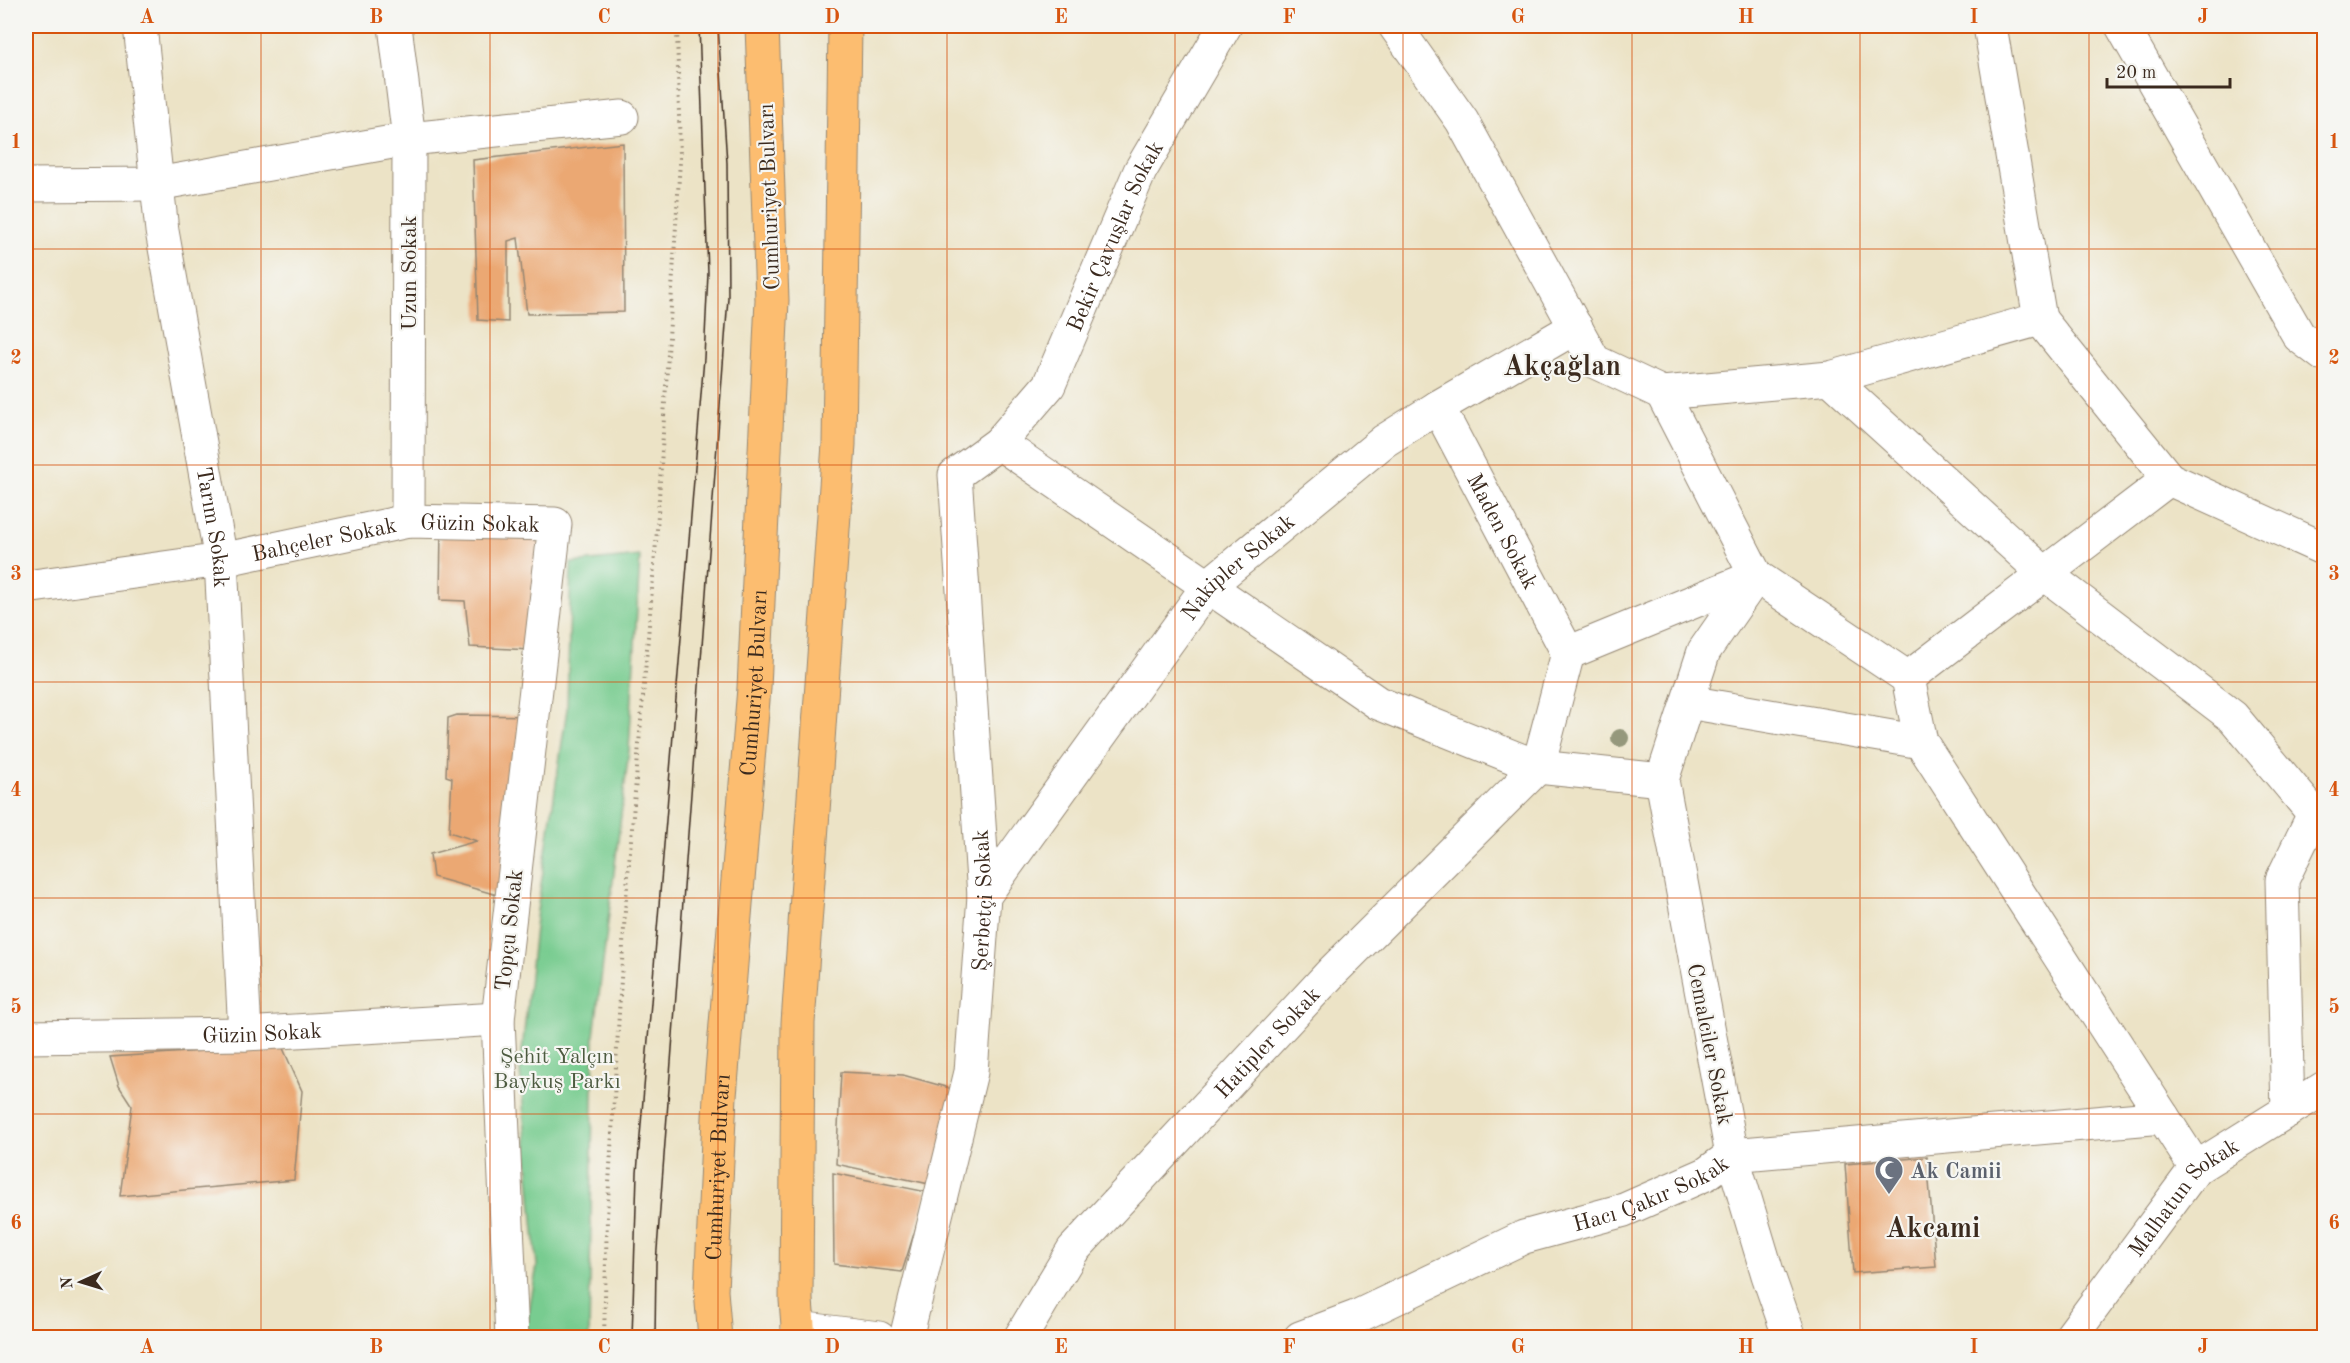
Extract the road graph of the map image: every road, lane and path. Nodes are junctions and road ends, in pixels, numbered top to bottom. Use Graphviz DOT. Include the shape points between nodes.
graph roads {
  1 [pos="140,26"];
  2 [pos="395,26"];
  3 [pos="677,26"];
  4 [pos="762,26"];
  5 [pos="845,26"];
  6 [pos="1225,26"];
  7 [pos="1395,26"];
  8 [pos="1990,26"];
  9 [pos="2122,26"];
  10 [pos="622,117"];
  11 [pos="408,139"];
  12 [pos="157,184"];
  13 [pos="26,185"];
  14 [pos="2040,319"];
  15 [pos="1576,327"];
  16 [pos="2325,355"];
  17 [pos="1830,378"];
  18 [pos="1662,393"];
  19 [pos="1438,407"];
  20 [pos="999,443"];
  21 [pos="2169,479"];
  22 [pos="408,521"];
  23 [pos="555,524"];
  24 [pos="2325,549"];
  25 [pos="221,560"];
  26 [pos="2045,574"];
  27 [pos="1756,576"];
  28 [pos="1208,586"];
  29 [pos="26,587"];
  30 [pos="1568,654"];
  31 [pos="1908,678"];
  32 [pos="1688,702"];
  33 [pos="1921,742"];
  34 [pos="1538,767"];
  35 [pos="1662,780"];
  36 [pos="2319,815"];
  37 [pos="984,896"];
  38 [pos="498,1020"];
  39 [pos="245,1034"];
  40 [pos="26,1037"];
  41 [pos="2325,1088"];
  42 [pos="2288,1111"];
  43 [pos="2163,1117"];
  44 [pos="1732,1155"];
  45 [pos="2196,1168"];
  46 [pos="799,1333"];
  47 [pos="2072,1337"];
  48 [pos="512,1338"];
  49 [pos="604,1338"];
  50 [pos="715,1338"];
  51 [pos="879,1338"];
  52 [pos="906,1338"];
  53 [pos="1020,1338"];
  54 [pos="1300,1338"];
  55 [pos="1790,1338"];
  1 -- 12 [label="street, Tarım Sokak"];
  2 -- 11 [label="street, Uzun Sokak"];
  3 -- 49 [label="path" via="680,161 657,530 625,911"];
  4 -- 50 [label="main road, Cumhuriyet Bulvarı" via="772,300 754,688 720,1096 711,1291"];
  5 -- 46 [label="main road" via="839,444 798,1023"];
  6 -- 20 [label="street, Bekir Çavuşlar Sokak" via="1140,171 1049,385"];
  7 -- 15 [label="street" via="1462,121"];
  8 -- 14 [label="street"];
  9 -- 16 [label="street" via="2299,336"];
  10 -- 11 [label="street"];
  11 -- 12 [label="street"];
  11 -- 22 [label="street, Uzun Sokak"];
  12 -- 13 [label="street"];
  12 -- 25 [label="street, Tarım Sokak"];
  14 -- 17 [label="street"];
  14 -- 21 [label="street"];
  15 -- 18 [label="street" via="1594,361"];
  15 -- 19 [label="street, Nakipler Sokak"];
  17 -- 18 [label="street"];
  17 -- 26 [label="street"];
  18 -- 27 [label="street"];
  19 -- 28 [label="street, Nakipler Sokak" via="1384,441"];
  19 -- 30 [label="street, Maden Sokak"];
  20 -- 28 [label="street"];
  20 -- 37 [label="street, Şerbetçi Sokak" via="955,475"];
  21 -- 24 [label="street"];
  21 -- 26 [label="street"];
  22 -- 23 [label="street, Güzin Sokak"];
  22 -- 25 [label="street, Bahçeler Sokak"];
  23 -- 38 [label="street, Topçu Sokak"];
  25 -- 29 [label="street, Bahçeler Sokak"];
  25 -- 39 [label="street, Tarım Sokak"];
  26 -- 31 [label="street"];
  26 -- 36 [label="street" via="2233,717"];
  27 -- 30 [label="street"];
  27 -- 31 [label="street"];
  27 -- 32 [label="street" via="1704,651"];
  28 -- 34 [label="street" via="1378,703"];
  28 -- 37 [label="street, Nakipler Sokak"];
  30 -- 34 [label="street"];
  31 -- 33 [label="street"];
  32 -- 33 [label="street"];
  32 -- 35 [label="street"];
  33 -- 43 [label="street"];
  34 -- 35 [label="street"];
  34 -- 53 [label="street, Hatipler Sokak" via="1332,972 1073,1250"];
  35 -- 44 [label="street, Cemalciler Sokak"];
  36 -- 42 [label="street" via="2282,880"];
  37 -- 52 [label="street, Şerbetçi Sokak" via="971,1072"];
  38 -- 39 [label="street, Güzin Sokak"];
  38 -- 48 [label="street, Topçu Sokak"];
  39 -- 40 [label="street, Güzin Sokak"];
  41 -- 42 [label="street, Malhatun Sokak"];
  42 -- 45 [label="street, Malhatun Sokak"];
  43 -- 44 [label="street, Hacı Çakır Sokak"];
  43 -- 45 [label="street"];
  44 -- 54 [label="street, Hacı Çakır Sokak" via="1706,1174 1624,1210 1524,1237 1356,1317"];
  44 -- 55 [label="street, Cemalciler Sokak"];
  45 -- 47 [label="street, Malhatun Sokak"];
  46 -- 51 [label="street"];
}
